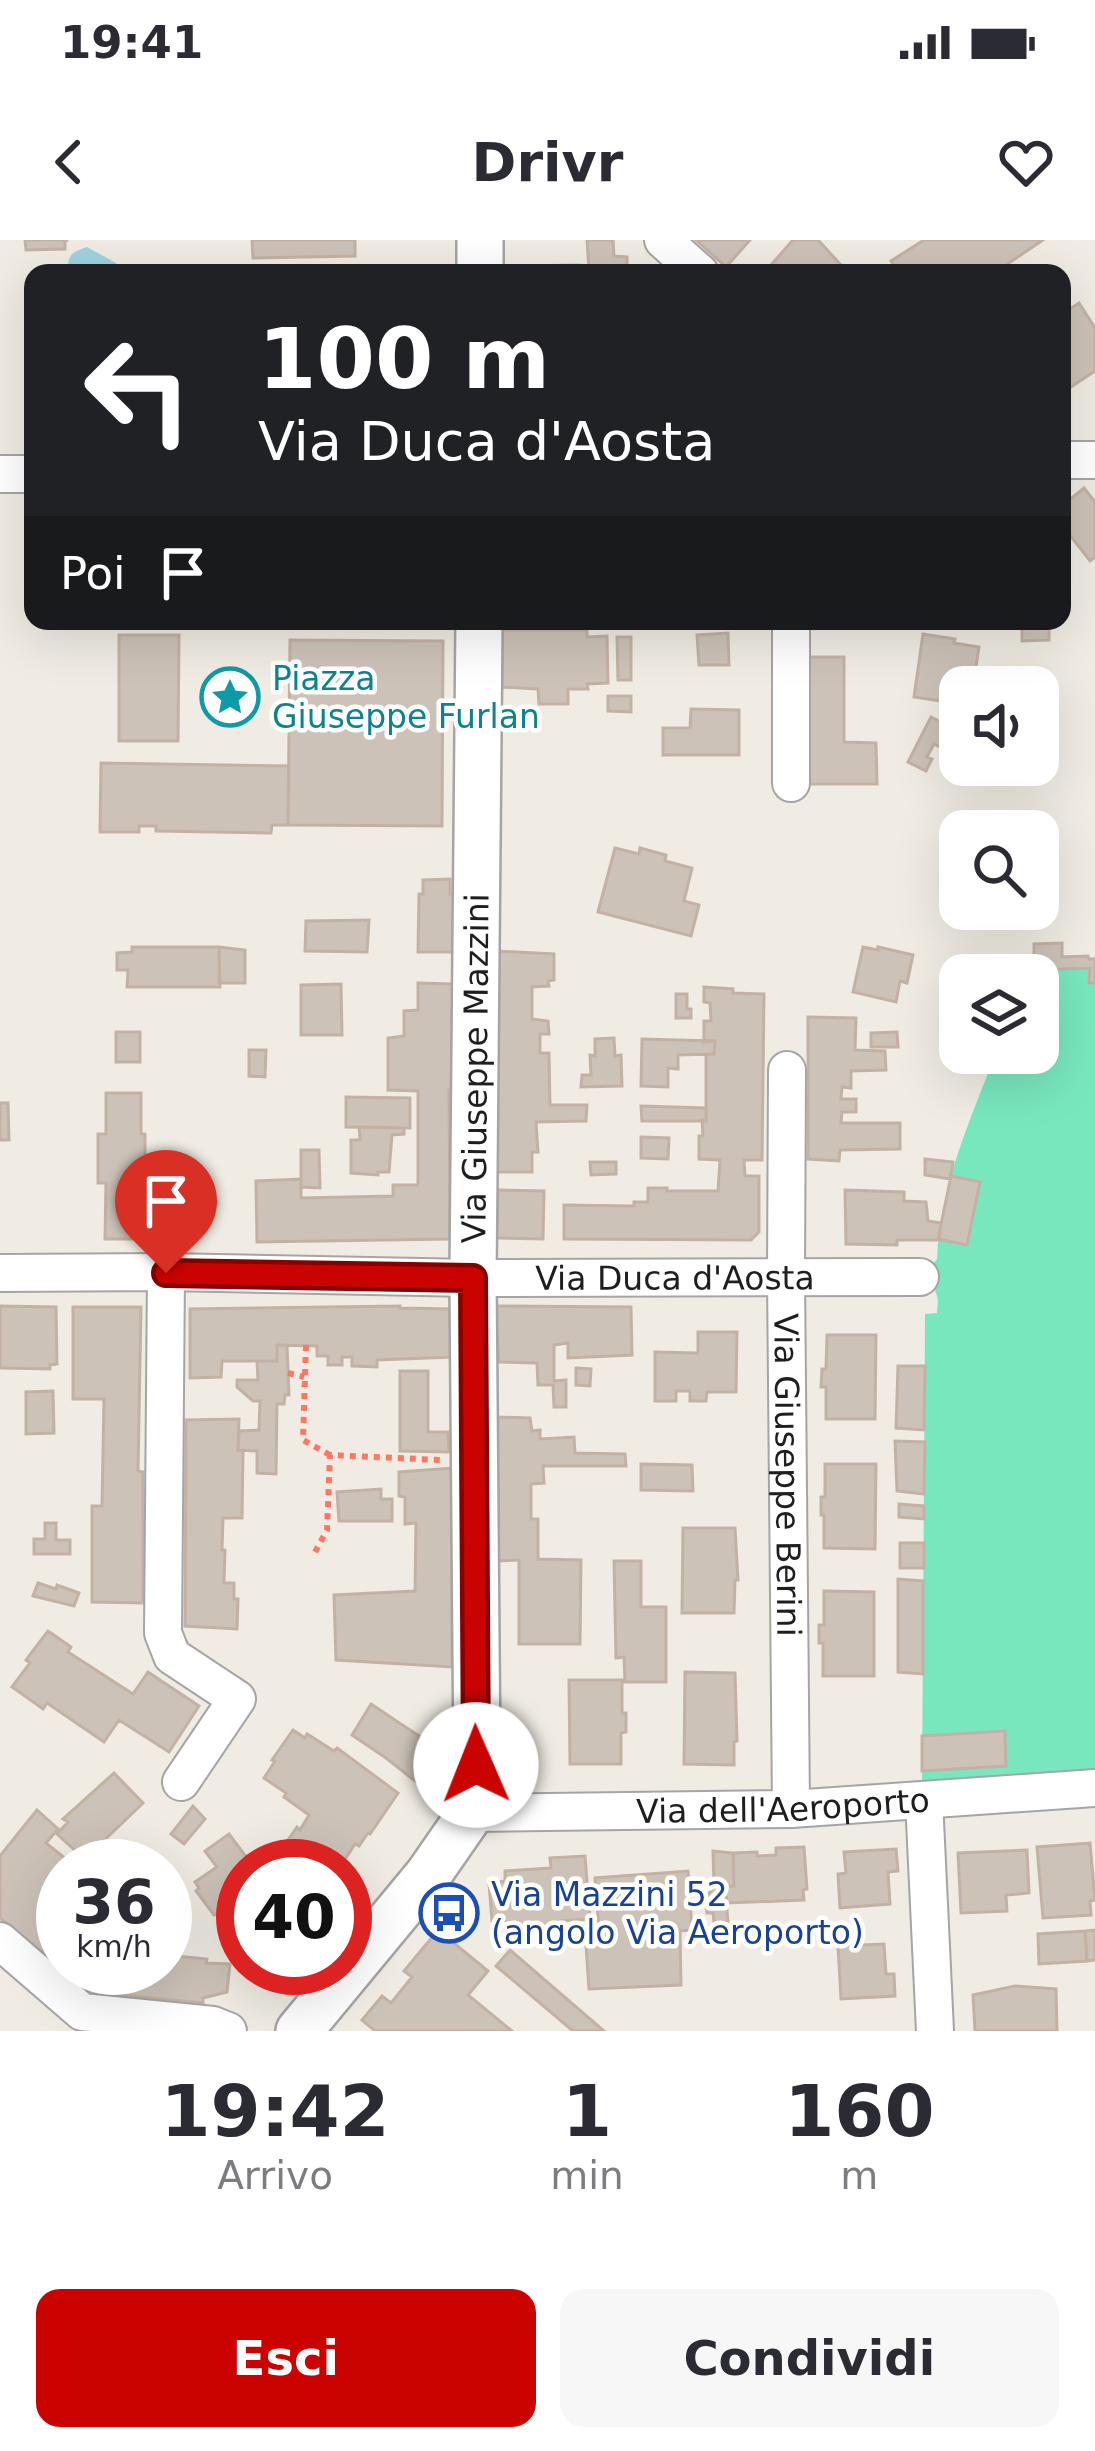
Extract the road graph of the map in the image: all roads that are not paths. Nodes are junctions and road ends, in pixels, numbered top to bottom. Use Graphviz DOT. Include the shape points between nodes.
graph roads {
  1 [pos="663,240"];
  2 [pos="690,264"];
  3 [pos="479,630"];
  4 [pos="791,630"];
  5 [pos="791,783"];
  6 [pos="787,1070"];
  7 [pos="0,1273"];
  8 [pos="166,1273"];
  9 [pos="785,1277"];
  10 [pos="920,1277"];
  11 [pos="473,1278"];
  12 [pos="181,1782"];
  13 [pos="1095,1788"];
  14 [pos="924,1800"];
  15 [pos="791,1809"];
  16 [pos="471,1813"];
  17 [pos="0,1941"];
  18 [pos="228,2031"];
  19 [pos="299,2031"];
  20 [pos="934,2031"];
  1 -- 2 [label="street"];
  3 -- 11 [label="street, Via Giuseppe Mazzini"];
  4 -- 5 [label="street"];
  6 -- 9 [label="street, Via Giuseppe Berini"];
  7 -- 8 [label="street, Via Duca d'Aosta"];
  8 -- 11 [label="street, Via Duca d'Aosta"];
  8 -- 12 [label="street" via="164,1633 172,1656 237,1700"];
  9 -- 10 [label="street, Via Duca d'Aosta"];
  9 -- 11 [label="street, Via Duca d'Aosta"];
  9 -- 15 [label="street, Via Giuseppe Berini"];
  11 -- 16 [label="street, Via Giuseppe Mazzini"];
  13 -- 14 [label="street, Via dell'Aeroporto"];
  14 -- 15 [label="street, Via dell'Aeroporto"];
  14 -- 20 [label="street"];
  15 -- 16 [label="street, Via dell'Aeroporto"];
  16 -- 19 [label="street"];
  17 -- 18 [label="street" via="82,2012"];
}
